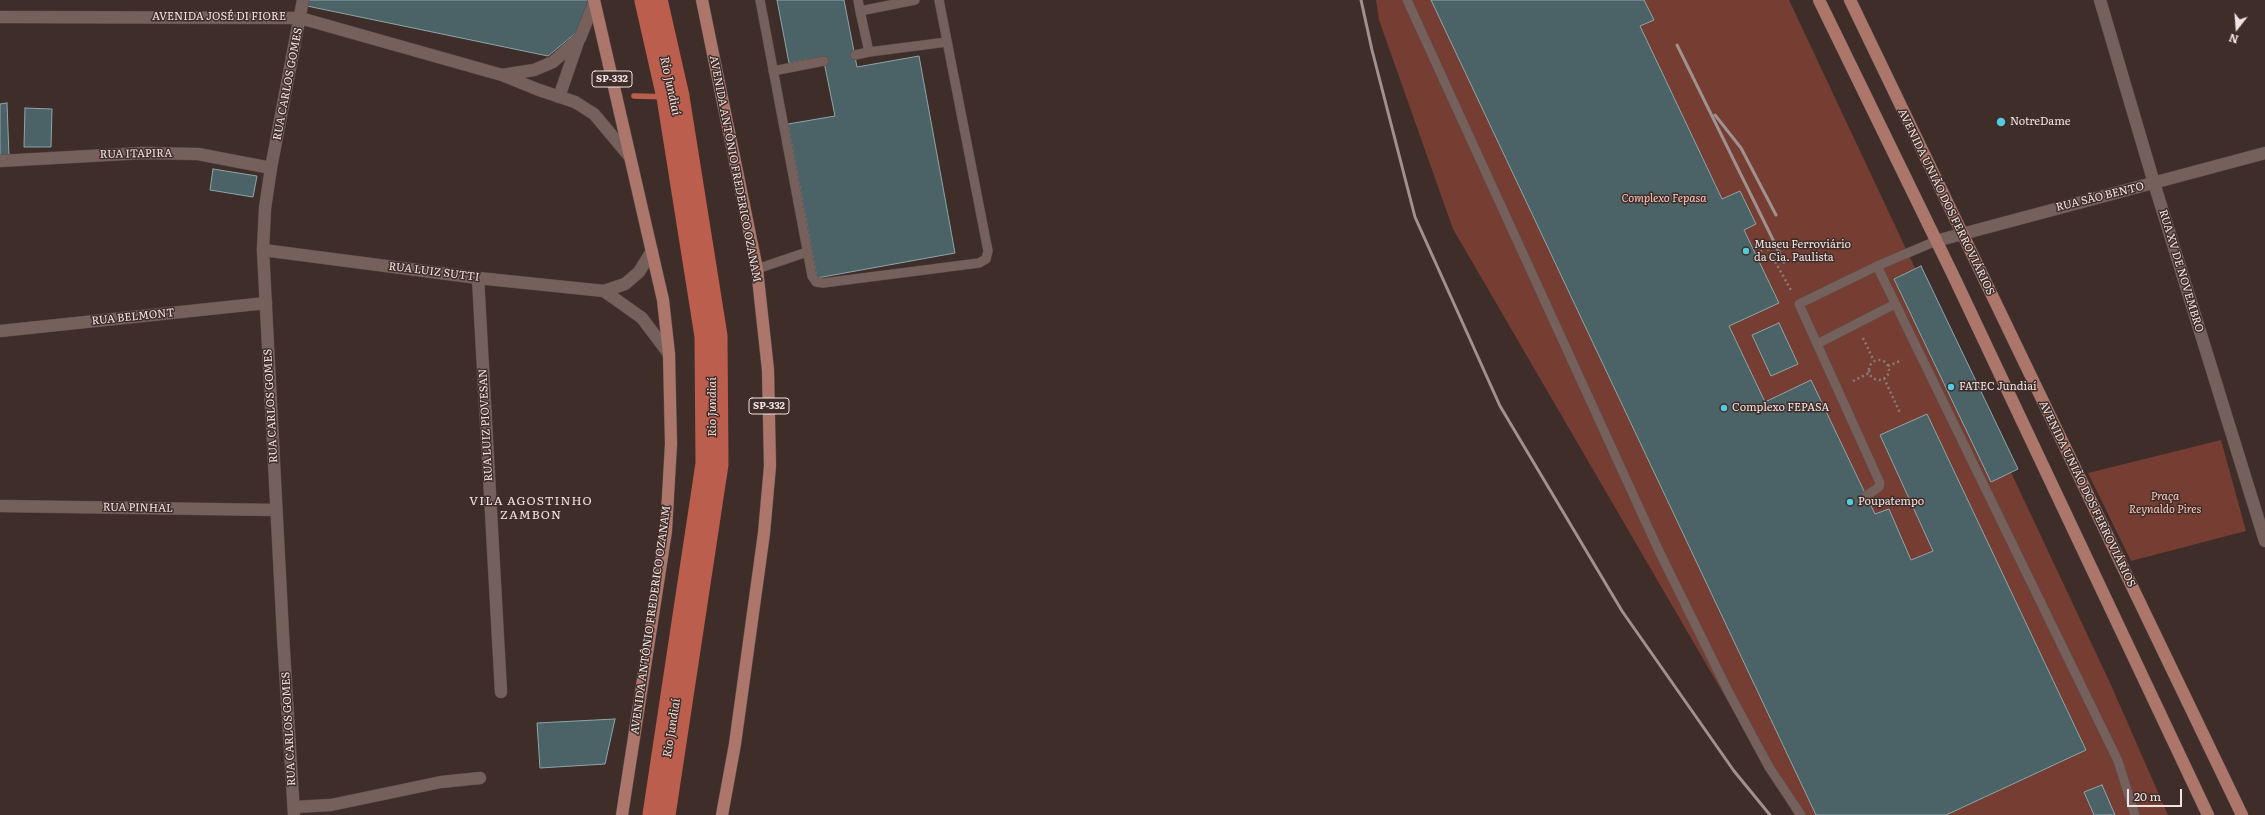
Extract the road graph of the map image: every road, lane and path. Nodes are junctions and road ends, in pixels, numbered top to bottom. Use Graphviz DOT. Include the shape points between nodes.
graph roads {
  1 [pos="303,0"];
  2 [pos="702,0"];
  3 [pos="760,0"];
  4 [pos="858,0"];
  5 [pos="915,0"];
  6 [pos="940,0"];
  7 [pos="1407,0"];
  8 [pos="1819,0"];
  9 [pos="1850,0"];
  10 [pos="2100,0"];
  11 [pos="594,2"];
  12 [pos="860,11"];
  13 [pos="0,17"];
  14 [pos="300,18"];
  15 [pos="580,38"];
  16 [pos="947,42"];
  17 [pos="869,52"];
  18 [pos="855,55"];
  19 [pos="824,61"];
  20 [pos="773,71"];
  21 [pos="502,75"];
  22 [pos="559,97"];
  23 [pos="2265,153"];
  24 [pos="630,158"];
  25 [pos="0,161"];
  26 [pos="271,168"];
  27 [pos="2154,183"];
  28 [pos="1961,233"];
  29 [pos="1936,241"];
  30 [pos="263,250"];
  31 [pos="652,251"];
  32 [pos="807,252"];
  33 [pos="1756,254"];
  34 [pos="1876,266"];
  35 [pos="757,269"];
  36 [pos="478,278"];
  37 [pos="604,291"];
  38 [pos="266,303"];
  39 [pos="1799,304"];
  40 [pos="1895,304"];
  41 [pos="0,331"];
  42 [pos="1863,338"];
  43 [pos="1816,344"];
  44 [pos="669,354"];
  45 [pos="1874,360"];
  46 [pos="1902,360"];
  47 [pos="1888,366"];
  48 [pos="1869,373"];
  49 [pos="1884,378"];
  50 [pos="1853,381"];
  51 [pos="1900,413"];
  52 [pos="1866,496"];
  53 [pos="0,506"];
  54 [pos="276,510"];
  55 [pos="2265,541"];
  56 [pos="501,692"];
  57 [pos="480,778"];
  58 [pos="294,811"];
  59 [pos="622,815"];
  60 [pos="722,815"];
  61 [pos="1801,815"];
  62 [pos="2135,815"];
  63 [pos="2208,815"];
  64 [pos="2242,815"];
  1 -- 14 [label="street, RUA CARLOS GOMES"];
  2 -- 35 [label="main road, AVENIDA ANTÔNIO FREDERICO OZANAM / SP-332"];
  3 -- 20 [label="lane"];
  4 -- 12 [label="lane"];
  5 -- 12 [label="lane"];
  6 -- 16 [label="lane"];
  7 -- 61 [label="lane" via="1658,549 1746,726 1769,768"];
  8 -- 29 [label="main road"];
  9 -- 28 [label="main road, AVENIDA UNIÃO DOS FERROVIÁRIOS"];
  10 -- 27 [label="street, RUA XV DE NOVEMBRO"];
  11 -- 15 [label="street"];
  11 -- 24 [label="main road, AVENIDA ANTÔNIO FREDERICO OZANAM / SP-332"];
  12 -- 17 [label="lane"];
  13 -- 14 [label="street, AVENIDA JOSÉ DI FIORE"];
  14 -- 21 [label="street, AVENIDA JOSÉ DI FIORE"];
  14 -- 26 [label="street, RUA CARLOS GOMES"];
  15 -- 21 [label="street" via="553,62 534,70"];
  15 -- 22 [label="street"];
  16 -- 17 [label="lane"];
  16 -- 32 [label="lane" via="988,251 986,259 979,264 823,284 816,282 812,276"];
  17 -- 18 [label="lane"];
  19 -- 20 [label="lane"];
  20 -- 32 [label="lane"];
  21 -- 22 [label="street, AVENIDA JOSÉ DI FIORE"];
  22 -- 24 [label="street, AVENIDA JOSÉ DI FIORE" via="575,102 594,114"];
  23 -- 27 [label="street, RUA SÃO BENTO"];
  24 -- 31 [label="main road, AVENIDA ANTÔNIO FREDERICO OZANAM / SP-332"];
  25 -- 26 [label="street, RUA ITAPIRA" via="143,152 198,154"];
  26 -- 30 [label="street, RUA CARLOS GOMES" via="265,208"];
  27 -- 28 [label="street, RUA SÃO BENTO"];
  27 -- 55 [label="street, RUA XV DE NOVEMBRO"];
  28 -- 29 [label="street, RUA SÃO BENTO"];
  28 -- 64 [label="main road, AVENIDA UNIÃO DOS FERROVIÁRIOS"];
  29 -- 34 [label="lane"];
  29 -- 63 [label="main road"];
  30 -- 36 [label="street, RUA LUIZ SUTTI"];
  30 -- 38 [label="street, RUA CARLOS GOMES"];
  31 -- 37 [label="street, RUA LUIZ SUTTI" via="639,272 625,284"];
  31 -- 44 [label="main road, AVENIDA ANTÔNIO FREDERICO OZANAM / SP-332" via="663,300"];
  32 -- 35 [label="lane"];
  33 -- 39 [label="path" via="1768,247"];
  34 -- 39 [label="lane"];
  34 -- 40 [label="lane"];
  35 -- 60 [label="main road, AVENIDA ANTÔNIO FREDERICO OZANAM / SP-332" via="768,370 770,466 762,549 735,744"];
  36 -- 37 [label="street, RUA LUIZ SUTTI"];
  36 -- 56 [label="street, RUA LUIZ PIOVESAN"];
  37 -- 44 [label="street, RUA LUIZ SUTTI" via="642,318"];
  38 -- 41 [label="street, RUA BELMONT"];
  38 -- 54 [label="street, RUA CARLOS GOMES"];
  39 -- 43 [label="lane"];
  40 -- 43 [label="lane"];
  40 -- 62 [label="lane" via="2118,761"];
  42 -- 45 [label="path"];
  43 -- 52 [label="lane" via="1880,482 1879,487"];
  44 -- 59 [label="main road, AVENIDA ANTÔNIO FREDERICO OZANAM / SP-332" via="671,444 666,532"];
  45 -- 47 [label="path" via="1884,361"];
  45 -- 48 [label="path" via="1869,366"];
  46 -- 47 [label="path"];
  47 -- 49 [label="path" via="1888,373"];
  48 -- 49 [label="path" via="1875,379"];
  48 -- 50 [label="path"];
  49 -- 51 [label="path"];
  53 -- 54 [label="street, RUA PINHAL"];
  54 -- 58 [label="street, RUA CARLOS GOMES"];
  57 -- 58 [label="street" via="441,782"];
}
